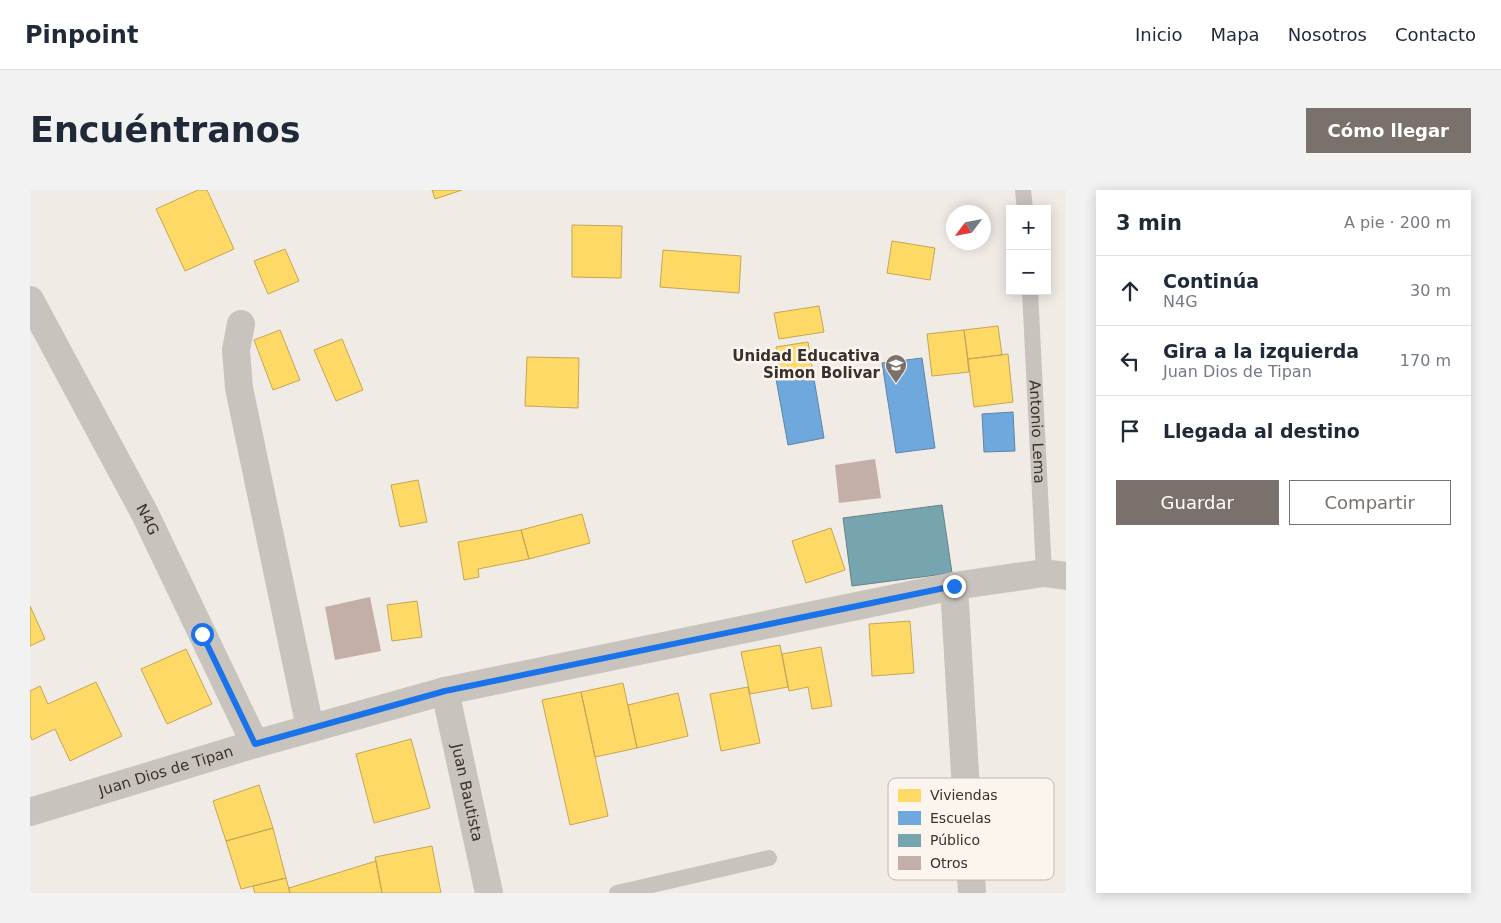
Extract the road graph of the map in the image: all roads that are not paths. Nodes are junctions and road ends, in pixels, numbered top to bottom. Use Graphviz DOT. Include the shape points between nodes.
graph roads {
  1 [pos="1023,190"];
  2 [pos="1024,205"];
  3 [pos="1030,295"];
  4 [pos="30,300"];
  5 [pos="241,324"];
  6 [pos="1055,574"];
  7 [pos="954,586"];
  8 [pos="445,691"];
  9 [pos="310,728"];
  10 [pos="255,744"];
  11 [pos="965,778"];
  12 [pos="30,812"];
  13 [pos="769,858"];
  14 [pos="971,880"];
  15 [pos="489,893"];
  16 [pos="617,893"];
  17 [pos="972,893"];
  1 -- 2 [label="lane"];
  3 -- 6 [label="lane, Antonio Lema"];
  4 -- 10 [label="street, N4G" via="145,514"];
  5 -- 9 [label="street" via="236,350 238,388"];
  6 -- 7 [label="street, Juan Dios de Tipan"];
  7 -- 8 [label="street, Juan Dios de Tipan"];
  7 -- 11 [label="street"];
  8 -- 9 [label="street, Juan Dios de Tipan"];
  8 -- 15 [label="street, Juan Bautista"];
  9 -- 10 [label="street, Juan Dios de Tipan"];
  10 -- 12 [label="street, Juan Dios de Tipan"];
  13 -- 16 [label="lane"];
  14 -- 17 [label="street"];
}
